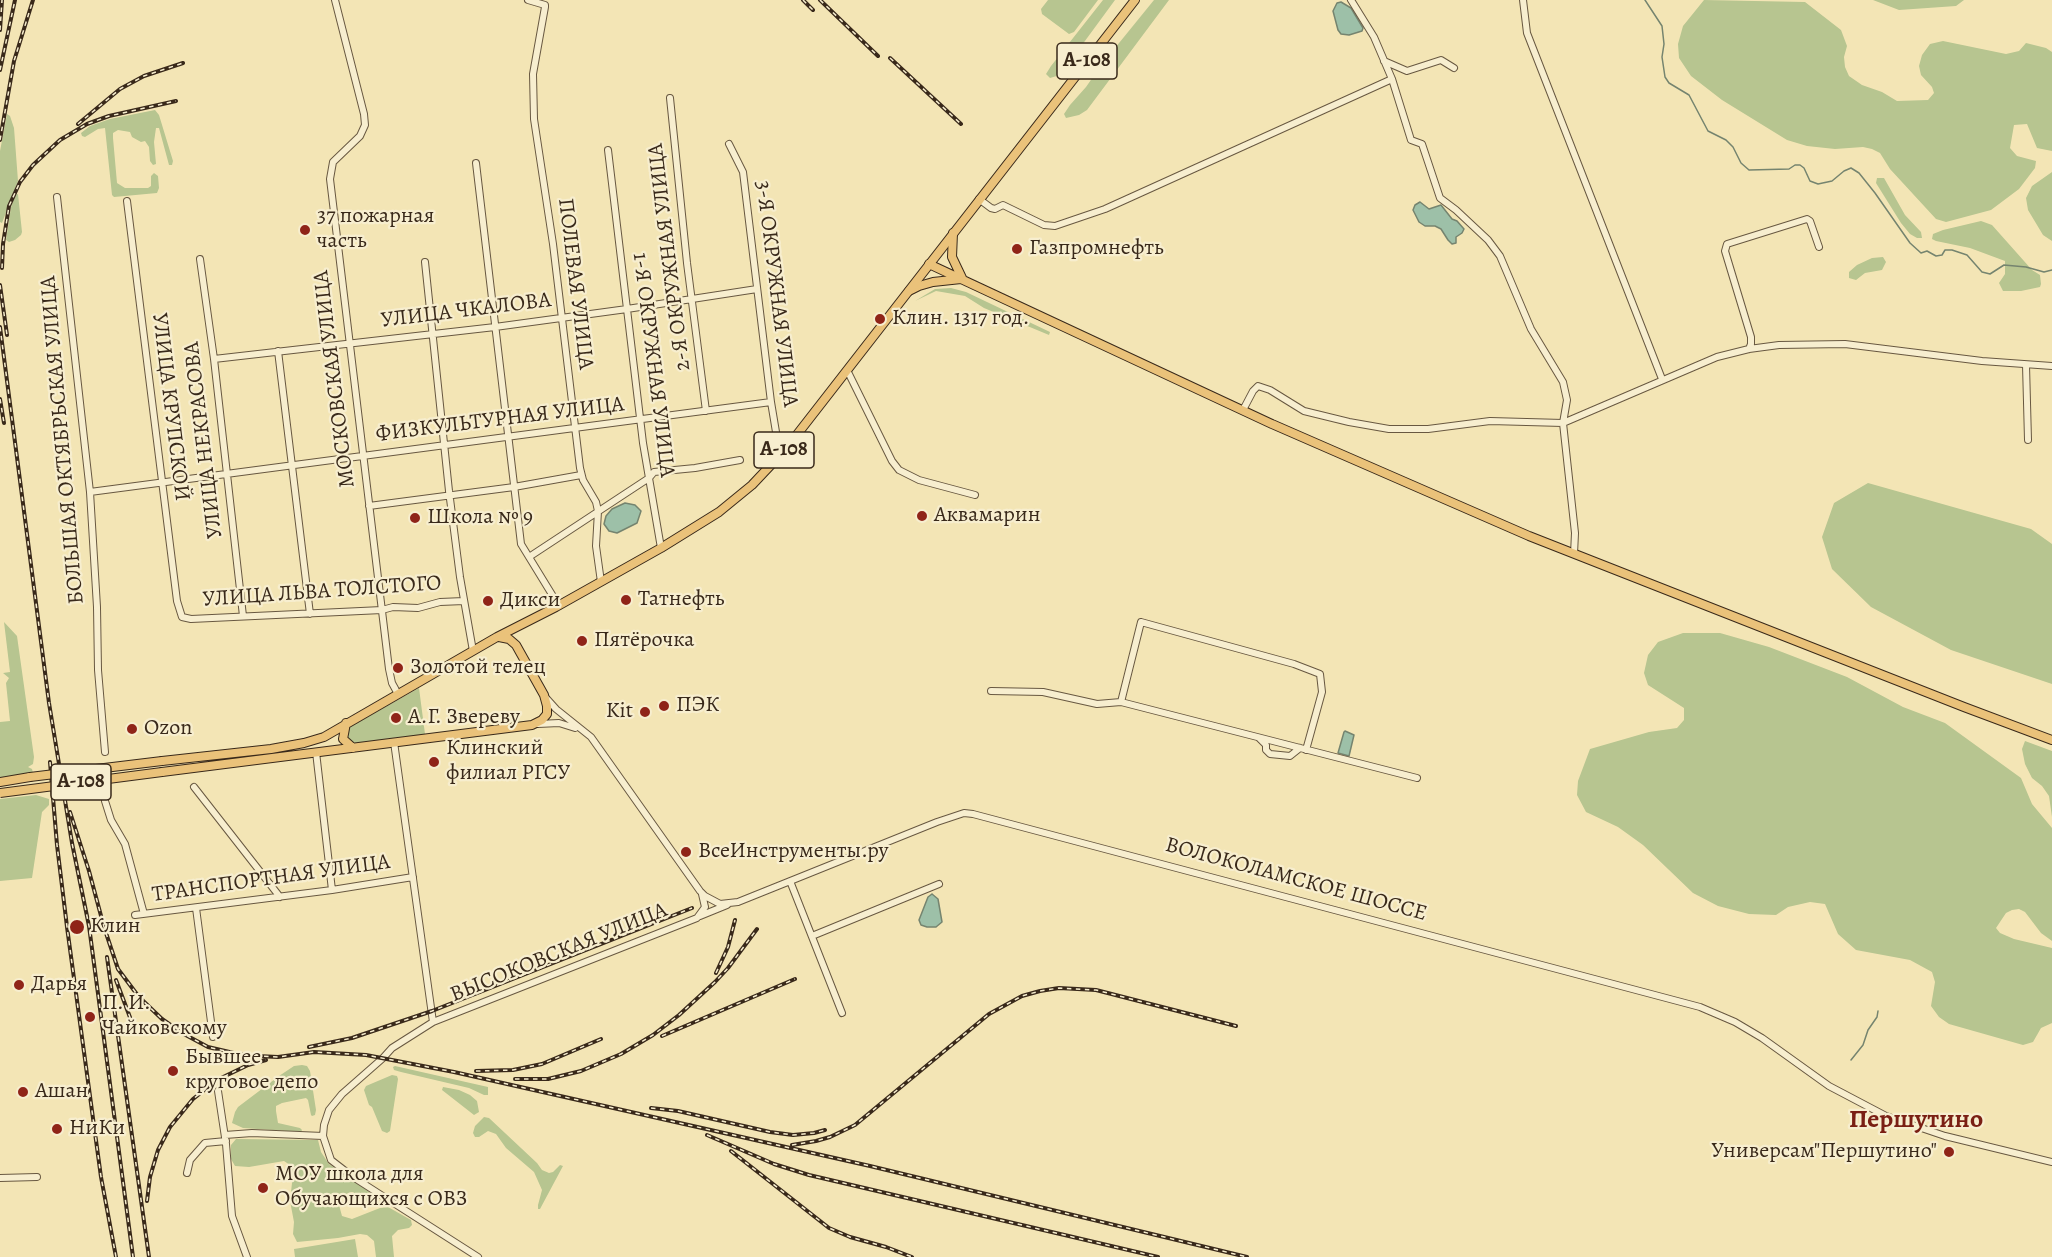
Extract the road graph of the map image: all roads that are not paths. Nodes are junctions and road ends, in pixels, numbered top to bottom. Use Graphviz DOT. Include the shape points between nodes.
graph roads {
  1 [pos="335,0"];
  2 [pos="528,0"];
  3 [pos="1135,0"];
  4 [pos="1351,0"];
  5 [pos="1523,0"];
  6 [pos="1384,62"];
  7 [pos="1454,68"];
  8 [pos="1392,79"];
  9 [pos="670,98"];
  10 [pos="729,144"];
  11 [pos="608,150"];
  12 [pos="476,163"];
  13 [pos="57,197"];
  14 [pos="979,200"];
  15 [pos="127,201"];
  16 [pos="953,233"];
  17 [pos="1819,248"];
  18 [pos="200,259"];
  19 [pos="425,262"];
  20 [pos="929,264"];
  21 [pos="962,279"];
  22 [pos="757,289"];
  23 [pos="907,293"];
  24 [pos="692,299"];
  25 [pos="627,309"];
  26 [pos="561,317"];
  27 [pos="495,327"];
  28 [pos="432,334"];
  29 [pos="348,344"];
  30 [pos="1749,349"];
  31 [pos="278,351"];
  32 [pos="214,359"];
  33 [pos="2026,365"];
  34 [pos="2052,366"];
  35 [pos="847,370"];
  36 [pos="1662,379"];
  37 [pos="771,402"];
  38 [pos="1243,410"];
  39 [pos="706,411"];
  40 [pos="641,420"];
  41 [pos="1563,423"];
  42 [pos="574,428"];
  43 [pos="508,438"];
  44 [pos="2028,440"];
  45 [pos="444,445"];
  46 [pos="785,450"];
  47 [pos="362,456"];
  48 [pos="740,460"];
  49 [pos="293,466"];
  50 [pos="227,473"];
  51 [pos="581,475"];
  52 [pos="649,478"];
  53 [pos="161,482"];
  54 [pos="514,487"];
  55 [pos="90,492"];
  56 [pos="975,495"];
  57 [pos="449,496"];
  58 [pos="369,506"];
  59 [pos="598,511"];
  60 [pos="660,548"];
  61 [pos="1574,554"];
  62 [pos="529,557"];
  63 [pos="601,582"];
  64 [pos="464,601"];
  65 [pos="559,606"];
  66 [pos="382,610"];
  67 [pos="310,614"];
  68 [pos="243,616"];
  69 [pos="182,617"];
  70 [pos="520,626"];
  71 [pos="496,638"];
  72 [pos="516,645"];
  73 [pos="473,651"];
  74 [pos="991,691"];
  75 [pos="398,694"];
  76 [pos="544,695"];
  77 [pos="1121,702"];
  78 [pos="346,723"];
  79 [pos="532,725"];
  80 [pos="591,737"];
  81 [pos="1259,738"];
  82 [pos="2052,740"];
  83 [pos="394,742"];
  84 [pos="353,748"];
  85 [pos="1303,749"];
  86 [pos="105,752"];
  87 [pos="316,752"];
  88 [pos="1417,778"];
  89 [pos="0,782"];
  90 [pos="194,787"];
  91 [pos="0,793"];
  92 [pos="105,801"];
  93 [pos="412,877"];
  94 [pos="790,881"];
  95 [pos="939,884"];
  96 [pos="332,890"];
  97 [pos="700,891"];
  98 [pos="280,897"];
  99 [pos="728,905"];
  100 [pos="196,908"];
  101 [pos="144,914"];
  102 [pos="135,915"];
  103 [pos="697,918"];
  104 [pos="812,936"];
  105 [pos="842,1013"];
  106 [pos="433,1022"];
  107 [pos="213,1037"];
  108 [pos="219,1091"];
  109 [pos="323,1136"];
  110 [pos="225,1138"];
  111 [pos="2052,1162"];
  112 [pos="187,1173"];
  113 [pos="37,1177"];
  114 [pos="0,1178"];
  115 [pos="247,1257"];
  116 [pos="478,1257"];
  1 -- 29 [label="street, МОСКОВСКАЯ УЛИЦА" via="365,125 360,136 337,156 330,174"];
  2 -- 26 [label="street, ПОЛЕВАЯ УЛИЦА" via="545,5 532,84"];
  3 -- 14 [label="highway, А-108"];
  4 -- 6 [label="street"];
  5 -- 36 [label="street" via="1527,33"];
  6 -- 7 [label="street" via="1407,71 1441,60"];
  6 -- 8 [label="street"];
  8 -- 14 [label="street" via="1105,209 1055,226 1044,225 1003,205 991,208"];
  8 -- 41 [label="street" via="1406,128 1411,140 1422,144 1440,198 1488,240 1500,256 1531,329 1563,382 1567,400"];
  9 -- 24 [label="street, 2-Я ОКРУЖНАЯ УЛИЦА"];
  10 -- 22 [label="street, 3-Я ОКРУЖНАЯ УЛИЦА" via="743,172"];
  11 -- 25 [label="street, 1-Я ОКРУЖНАЯ УЛИЦА"];
  12 -- 27 [label="street"];
  13 -- 55 [label="street, БОЛЬШАЯ ОКТЯБРЬСКАЯ УЛИЦА"];
  14 -- 16 [label="highway, А-108"];
  15 -- 53 [label="street, УЛИЦА КРУПСКОЙ"];
  16 -- 20 [label="highway, А-108"];
  16 -- 21 [label="main road" via="952,257"];
  17 -- 30 [label="street" via="1807,219 1727,244 1725,250 1751,337"];
  18 -- 32 [label="street, УЛИЦА НЕКРАСОВА"];
  19 -- 28 [label="street"];
  20 -- 21 [label="main road"];
  20 -- 23 [label="highway, А-108"];
  21 -- 23 [label="main road" via="933,282"];
  21 -- 38 [label="main road"];
  22 -- 24 [label="street, УЛИЦА ЧКАЛОВА"];
  22 -- 37 [label="street, 3-Я ОКРУЖНАЯ УЛИЦА"];
  23 -- 35 [label="highway, А-108"];
  24 -- 25 [label="street, УЛИЦА ЧКАЛОВА"];
  24 -- 39 [label="street, 2-Я ОКРУЖНАЯ УЛИЦА"];
  25 -- 26 [label="street, УЛИЦА ЧКАЛОВА"];
  25 -- 40 [label="street, 1-Я ОКРУЖНАЯ УЛИЦА"];
  26 -- 27 [label="street, УЛИЦА ЧКАЛОВА"];
  26 -- 42 [label="street, ПОЛЕВАЯ УЛИЦА"];
  27 -- 28 [label="street, УЛИЦА ЧКАЛОВА"];
  27 -- 43 [label="street"];
  28 -- 29 [label="street, УЛИЦА ЧКАЛОВА"];
  28 -- 45 [label="street"];
  29 -- 31 [label="street, УЛИЦА ЧКАЛОВА"];
  29 -- 47 [label="street, МОСКОВСКАЯ УЛИЦА"];
  30 -- 33 [label="street" via="1845,344"];
  30 -- 36 [label="street"];
  31 -- 32 [label="street, УЛИЦА ЧКАЛОВА"];
  31 -- 49 [label="street"];
  32 -- 50 [label="street, УЛИЦА НЕКРАСОВА"];
  33 -- 34 [label="street"];
  33 -- 44 [label="street"];
  35 -- 46 [label="highway, А-108"];
  35 -- 56 [label="street" via="899,470 919,480"];
  36 -- 41 [label="street"];
  37 -- 39 [label="street, ФИЗКУЛЬТУРНАЯ УЛИЦА"];
  37 -- 46 [label="street, 3-Я ОКРУЖНАЯ УЛИЦА" via="777,438"];
  38 -- 41 [label="street" via="1258,386 1304,411 1389,429 1490,421"];
  38 -- 61 [label="main road"];
  39 -- 40 [label="street, ФИЗКУЛЬТУРНАЯ УЛИЦА"];
  40 -- 42 [label="street, ФИЗКУЛЬТУРНАЯ УЛИЦА"];
  40 -- 52 [label="street, 1-Я ОКРУЖНАЯ УЛИЦА"];
  41 -- 61 [label="street" via="1575,523"];
  42 -- 43 [label="street, ФИЗКУЛЬТУРНАЯ УЛИЦА"];
  42 -- 51 [label="street, ПОЛЕВАЯ УЛИЦА"];
  43 -- 45 [label="street, ФИЗКУЛЬТУРНАЯ УЛИЦА"];
  43 -- 54 [label="street"];
  45 -- 47 [label="street, ФИЗКУЛЬТУРНАЯ УЛИЦА"];
  45 -- 57 [label="street"];
  46 -- 60 [label="highway, А-108" via="719,512"];
  47 -- 49 [label="street, ФИЗКУЛЬТУРНАЯ УЛИЦА"];
  47 -- 58 [label="street, МОСКОВСКАЯ УЛИЦА"];
  48 -- 52 [label="street" via="654,472"];
  49 -- 50 [label="street, ФИЗКУЛЬТУРНАЯ УЛИЦА"];
  49 -- 67 [label="street"];
  50 -- 53 [label="street, ФИЗКУЛЬТУРНАЯ УЛИЦА"];
  50 -- 68 [label="street, УЛИЦА НЕКРАСОВА"];
  51 -- 54 [label="street"];
  51 -- 59 [label="street, ПОЛЕВАЯ УЛИЦА"];
  52 -- 59 [label="street"];
  52 -- 60 [label="street, 1-Я ОКРУЖНАЯ УЛИЦА"];
  53 -- 55 [label="street, ФИЗКУЛЬТУРНАЯ УЛИЦА"];
  53 -- 69 [label="street, УЛИЦА КРУПСКОЙ"];
  54 -- 57 [label="street"];
  54 -- 62 [label="street" via="521,544"];
  55 -- 86 [label="street, БОЛЬШАЯ ОКТЯБРЬСКАЯ УЛИЦА"];
  57 -- 58 [label="street"];
  57 -- 64 [label="street"];
  58 -- 66 [label="street, МОСКОВСКАЯ УЛИЦА"];
  59 -- 62 [label="street"];
  59 -- 63 [label="street, ПОЛЕВАЯ УЛИЦА" via="596,546"];
  60 -- 63 [label="highway, А-108"];
  61 -- 82 [label="main road"];
  62 -- 65 [label="street"];
  63 -- 65 [label="highway, А-108"];
  64 -- 66 [label="street, УЛИЦА ЛЬВА ТОЛСТОГО"];
  64 -- 73 [label="street"];
  65 -- 70 [label="highway, А-108"];
  66 -- 67 [label="street, УЛИЦА ЛЬВА ТОЛСТОГО"];
  66 -- 75 [label="street, МОСКОВСКАЯ УЛИЦА" via="392,683"];
  67 -- 68 [label="street, УЛИЦА ЛЬВА ТОЛСТОГО"];
  68 -- 69 [label="street, УЛИЦА ЛЬВА ТОЛСТОГО"];
  70 -- 71 [label="highway, А-108"];
  70 -- 72 [label="highway"];
  71 -- 72 [label="highway" via="509,639"];
  71 -- 73 [label="highway, А-108"];
  72 -- 76 [label="highway"];
  73 -- 75 [label="highway, А-108"];
  74 -- 77 [label="street" via="1043,692 1097,704"];
  75 -- 78 [label="highway, А-108"];
  76 -- 79 [label="highway" via="547,714"];
  76 -- 80 [label="street"];
  77 -- 81 [label="street"];
  77 -- 85 [label="street" via="1141,622 1320,674 1322,692"];
  78 -- 84 [label="highway" via="342,736"];
  78 -- 89 [label="highway, А-108, bridge" via="324,737 304,743"];
  79 -- 80 [label="street" via="565,724"];
  79 -- 83 [label="highway, А-108"];
  80 -- 97 [label="street"];
  81 -- 85 [label="street"];
  81 -- 85 [label="street" via="1270,754 1290,756"];
  83 -- 84 [label="highway, А-108"];
  83 -- 93 [label="street"];
  84 -- 87 [label="highway, А-108"];
  85 -- 88 [label="street"];
  87 -- 91 [label="highway, А-108, bridge"];
  87 -- 96 [label="street"];
  90 -- 98 [label="street"];
  92 -- 101 [label="street" via="125,844"];
  93 -- 96 [label="street, ТРАНСПОРТНАЯ УЛИЦА"];
  93 -- 106 [label="street"];
  94 -- 99 [label="street, ВОЛОКОЛАМСКОЕ ШОССЕ"];
  94 -- 104 [label="street"];
  94 -- 111 [label="street, ВОЛОКОЛАМСКОЕ ШОССЕ" via="964,813 990,817 1700,1006 1744,1028 1829,1086 1886,1116 1945,1136"];
  95 -- 104 [label="street"];
  96 -- 98 [label="street, ТРАНСПОРТНАЯ УЛИЦА"];
  97 -- 99 [label="street" via="714,902"];
  97 -- 103 [label="street, ВЫСОКОВСКАЯ УЛИЦА" via="705,907"];
  98 -- 100 [label="street, ТРАНСПОРТНАЯ УЛИЦА"];
  99 -- 103 [label="street, ВЫСОКОВСКАЯ УЛИЦА"];
  100 -- 101 [label="street, ТРАНСПОРТНАЯ УЛИЦА"];
  100 -- 107 [label="street"];
  101 -- 102 [label="street, ТРАНСПОРТНАЯ УЛИЦА"];
  103 -- 106 [label="street, ВЫСОКОВСКАЯ УЛИЦА"];
  104 -- 105 [label="street"];
  106 -- 109 [label="street, ВЫСОКОВСКАЯ УЛИЦА" via="392,1048 342,1094 329,1110"];
  108 -- 110 [label="street"];
  109 -- 110 [label="street"];
  109 -- 116 [label="street" via="328,1156 336,1165"];
  110 -- 112 [label="street" via="205,1143 190,1160"];
  110 -- 115 [label="street" via="232,1216"];
  113 -- 114 [label="street"];
}
